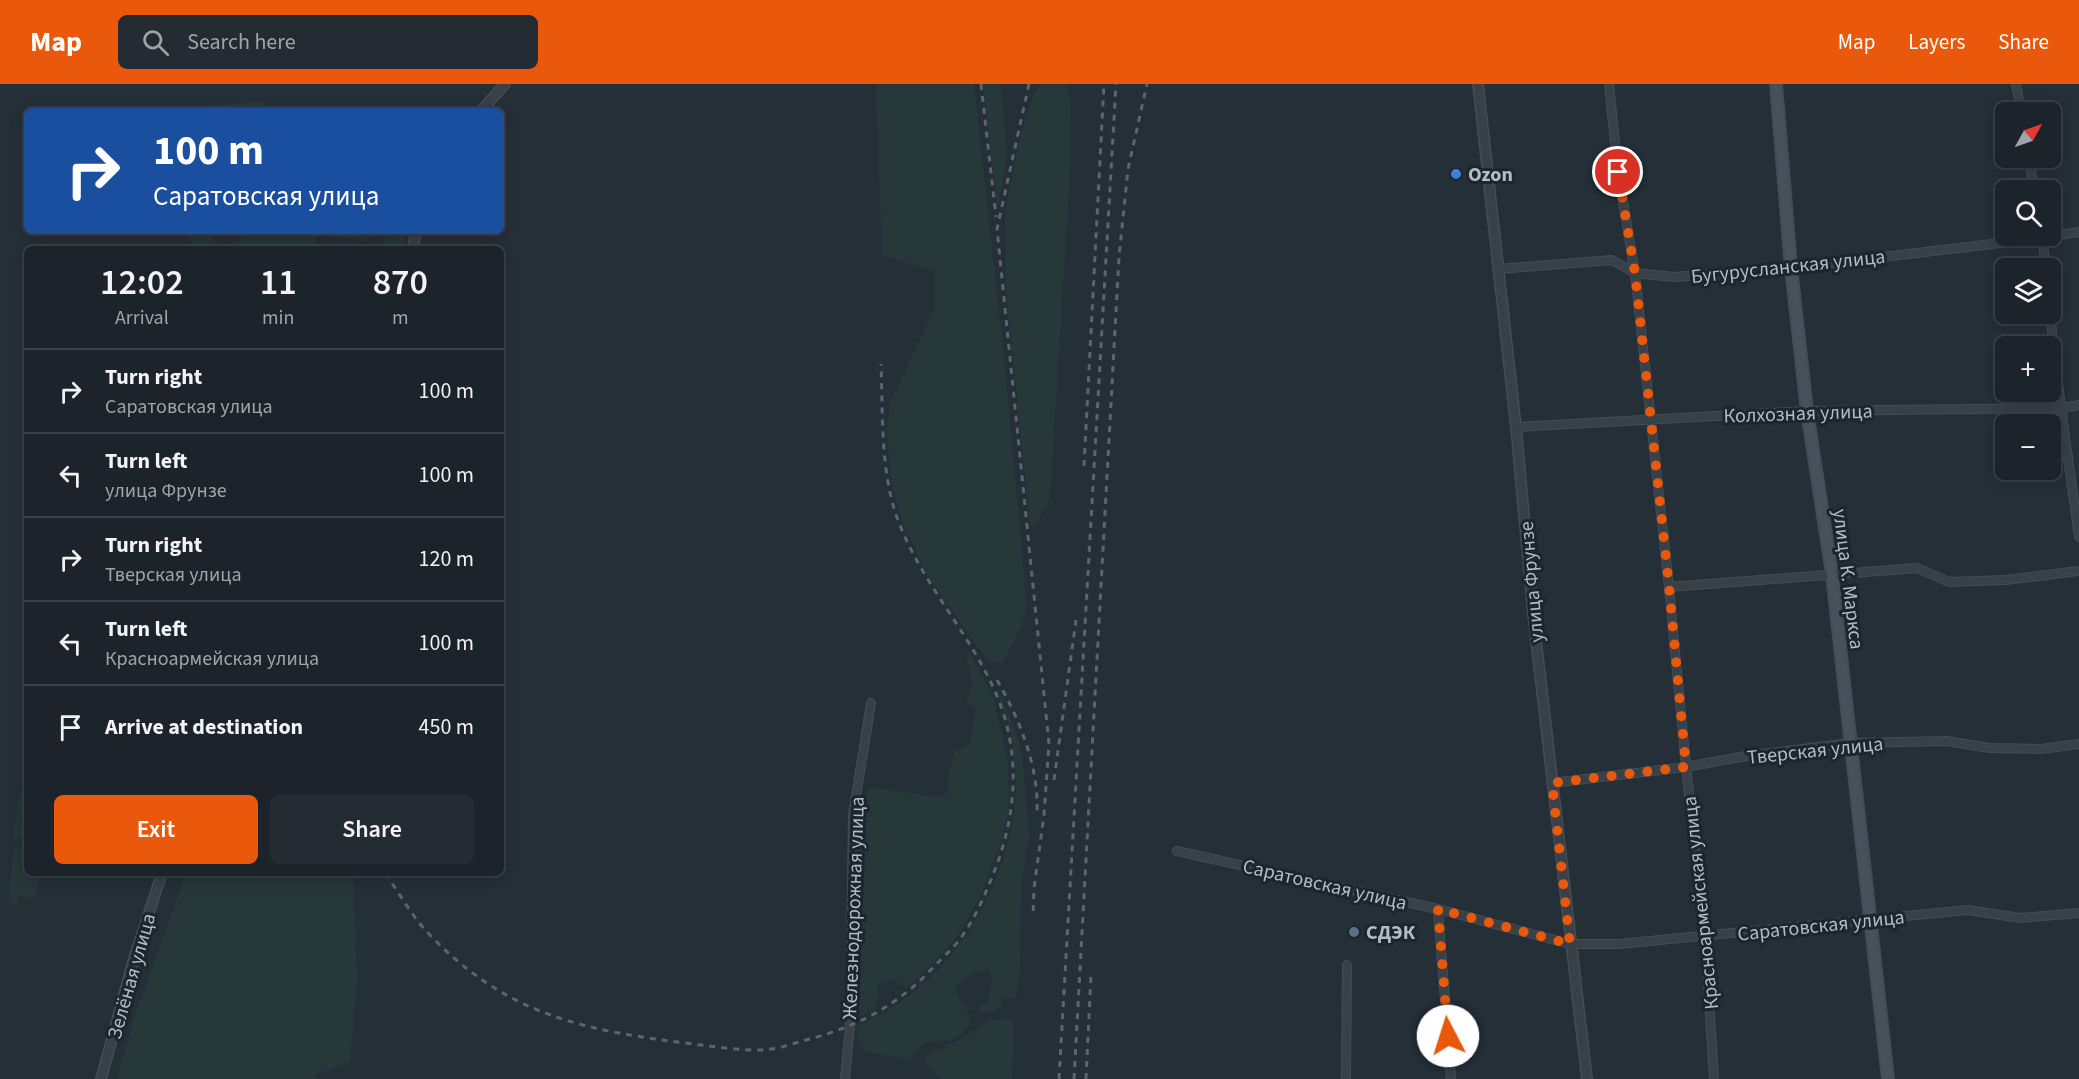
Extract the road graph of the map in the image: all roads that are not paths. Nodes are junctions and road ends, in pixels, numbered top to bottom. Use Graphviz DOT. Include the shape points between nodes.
graph roads {
  1 [pos="505,84"];
  2 [pos="1478,84"];
  3 [pos="1609,84"];
  4 [pos="1776,84"];
  5 [pos="2016,84"];
  6 [pos="2019,102"];
  7 [pos="484,108"];
  8 [pos="2079,232"];
  9 [pos="2061,234"];
  10 [pos="1995,243"];
  11 [pos="1791,268"];
  12 [pos="1498,269"];
  13 [pos="1635,273"];
  14 [pos="2051,324"];
  15 [pos="2079,405"];
  16 [pos="2061,408"];
  17 [pos="1808,411"];
  18 [pos="1650,420"];
  19 [pos="1516,427"];
  20 [pos="2079,537"];
  21 [pos="2079,571"];
  22 [pos="1832,574"];
  23 [pos="1669,586"];
  24 [pos="871,703"];
  25 [pos="1850,743"];
  26 [pos="2079,744"];
  27 [pos="1686,767"];
  28 [pos="1552,783"];
  29 [pos="1177,851"];
  30 [pos="161,876"];
  31 [pos="1438,909"];
  32 [pos="2079,913"];
  33 [pos="1870,919"];
  34 [pos="1705,937"];
  35 [pos="1570,944"];
  36 [pos="1347,965"];
  37 [pos="101,1079"];
  38 [pos="845,1079"];
  39 [pos="1346,1079"];
  40 [pos="1451,1079"];
  41 [pos="1587,1079"];
  42 [pos="1714,1079"];
  43 [pos="1888,1079"];
  1 -- 7 [label="street"];
  2 -- 12 [label="street, улица Фрунзе"];
  3 -- 13 [label="street, Красноармейская улица" via="1618,172"];
  4 -- 11 [label="main road, улица К. Маркса"];
  5 -- 6 [label="street"];
  8 -- 9 [label="street, Бугурусланская улица"];
  10 -- 11 [label="street, Бугурусланская улица"];
  11 -- 13 [label="street, Бугурусланская улица" via="1674,277"];
  11 -- 17 [label="main road, улица К. Маркса"];
  12 -- 13 [label="street, Бугурусланская улица" via="1612,260"];
  12 -- 19 [label="street, улица Фрунзе"];
  13 -- 18 [label="street, Красноармейская улица"];
  14 -- 16 [label="street"];
  15 -- 16 [label="street, Колхозная улица"];
  16 -- 17 [label="street, Колхозная улица"];
  16 -- 20 [label="street"];
  17 -- 18 [label="street, Колхозная улица"];
  17 -- 22 [label="main road, улица К. Маркса"];
  18 -- 19 [label="street, Колхозная улица"];
  18 -- 23 [label="street, Красноармейская улица"];
  19 -- 28 [label="street, улица Фрунзе"];
  21 -- 22 [label="street" via="1949,582 1917,568"];
  22 -- 23 [label="street"];
  22 -- 25 [label="main road, улица К. Маркса"];
  23 -- 27 [label="street, Красноармейская улица"];
  24 -- 38 [label="street, Железнодорожная улица" via="853,815 850,1026"];
  25 -- 26 [label="street, Тверская улица" via="1946,741 1990,748 2041,749"];
  25 -- 27 [label="street, Тверская улица"];
  25 -- 33 [label="main road, улица К. Маркса"];
  27 -- 28 [label="street, Тверская улица"];
  27 -- 34 [label="street, Красноармейская улица"];
  28 -- 35 [label="street, улица Фрунзе"];
  29 -- 31 [label="street, Саратовская улица"];
  30 -- 37 [label="street, Зелёная улица"];
  31 -- 35 [label="street, Саратовская улица"];
  31 -- 40 [label="street"];
  32 -- 33 [label="street, Саратовская улица" via="2021,918 1968,910"];
  33 -- 34 [label="street, Саратовская улица"];
  33 -- 43 [label="main road, улица К. Маркса"];
  34 -- 35 [label="street, Саратовская улица"];
  34 -- 42 [label="street, Красноармейская улица"];
  35 -- 41 [label="street, улица Фрунзе"];
  36 -- 39 [label="street"];
}
